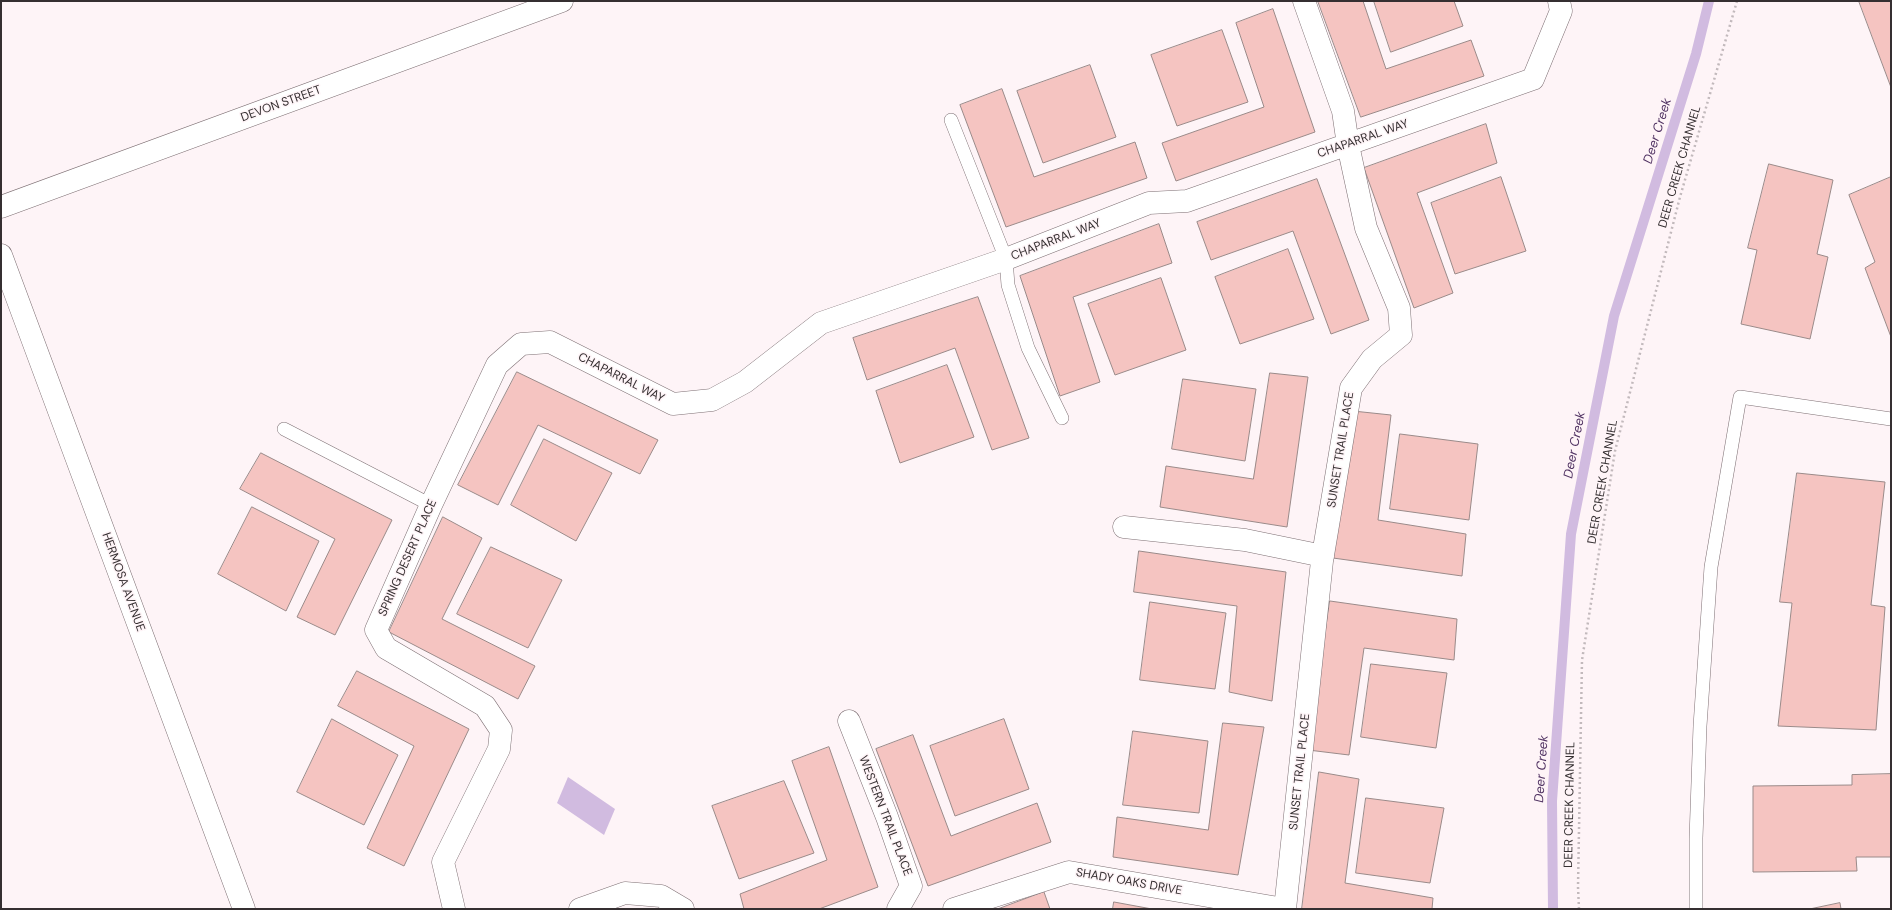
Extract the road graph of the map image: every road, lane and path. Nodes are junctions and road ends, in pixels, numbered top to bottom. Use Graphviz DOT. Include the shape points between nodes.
graph roads {
  1 [pos="562,1"];
  2 [pos="1304,1"];
  3 [pos="1559,1"];
  4 [pos="1737,1"];
  5 [pos="951,120"];
  6 [pos="1348,145"];
  7 [pos="1,207"];
  8 [pos="1,255"];
  9 [pos="1006,259"];
  10 [pos="521,344"];
  11 [pos="1062,418"];
  12 [pos="1891,419"];
  13 [pos="284,429"];
  14 [pos="431,505"];
  15 [pos="1124,527"];
  16 [pos="1324,556"];
  17 [pos="848,722"];
  18 [pos="244,909"];
  19 [pos="454,909"];
  20 [pos="580,909"];
  21 [pos="683,909"];
  22 [pos="898,909"];
  23 [pos="954,909"];
  24 [pos="1285,909"];
  25 [pos="1579,909"];
  26 [pos="1696,909"];
  1 -- 7 [label="street, DEVON STREET"];
  2 -- 6 [label="street, SUNSET TRAIL PLACE" via="1343,111"];
  3 -- 6 [label="street, CHAPARRAL WAY" via="1561,12 1533,79"];
  4 -- 25 [label="path, DEER CREEK CHANNEL" via="1680,197 1615,451 1582,660"];
  5 -- 9 [label="lane"];
  6 -- 9 [label="street, CHAPARRAL WAY" via="1187,201 1149,204"];
  6 -- 16 [label="street, SUNSET TRAIL PLACE" via="1366,228 1399,308 1401,335 1372,358 1351,388"];
  8 -- 18 [label="street, HERMOSA AVENUE"];
  9 -- 10 [label="street, CHAPARRAL WAY" via="821,323 745,382 712,400 673,404 550,342"];
  9 -- 11 [label="lane" via="1008,285 1028,348"];
  10 -- 14 [label="street, SPRING DESERT PLACE" via="497,365"];
  12 -- 26 [label="lane" via="1740,397 1711,567 1700,726"];
  13 -- 14 [label="lane"];
  14 -- 19 [label="street, SPRING DESERT PLACE" via="376,630 386,648 485,706 501,730 499,749 443,862"];
  15 -- 16 [label="street" via="1245,540"];
  16 -- 24 [label="street, SUNSET TRAIL PLACE"];
  17 -- 22 [label="street, WESTERN TRAIL PLACE" via="887,817 911,886"];
  20 -- 21 [label="street" via="624,893 661,896"];
  23 -- 24 [label="street, SHADY OAKS DRIVE" via="1069,872"];
}
